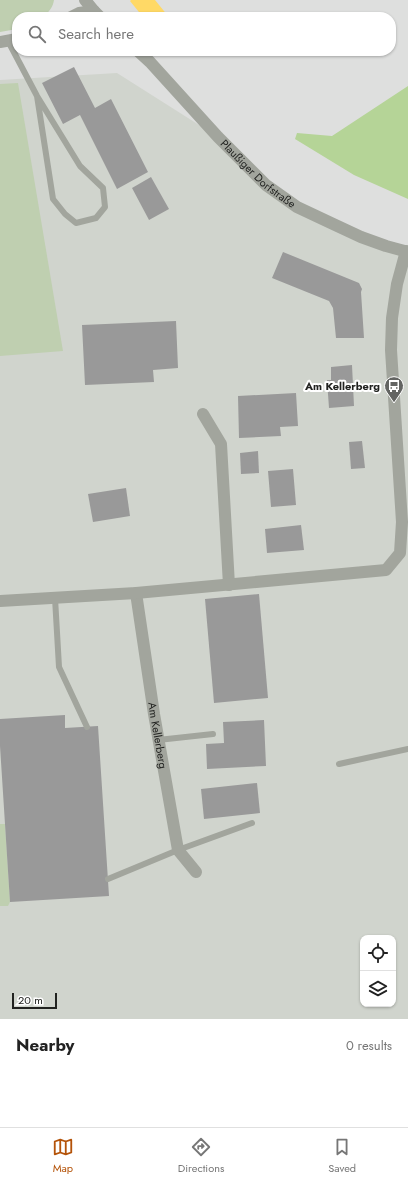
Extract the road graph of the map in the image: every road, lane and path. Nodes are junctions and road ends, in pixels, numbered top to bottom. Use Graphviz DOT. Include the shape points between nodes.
graph roads {
  1 [pos="85,0"];
  2 [pos="95,12"];
  3 [pos="16,56"];
  4 [pos="143,56"];
  5 [pos="37,96"];
  6 [pos="407,251"];
  7 [pos="203,414"];
  8 [pos="229,585"];
  9 [pos="136,593"];
  10 [pos="55,598"];
  11 [pos="0,601"];
  12 [pos="88,727"];
  13 [pos="213,734"];
  14 [pos="158,740"];
  15 [pos="408,749"];
  16 [pos="339,764"];
  17 [pos="252,823"];
  18 [pos="178,850"];
  19 [pos="196,872"];
  20 [pos="108,879"];
  1 -- 2 [label="street"];
  3 -- 5 [label="lane"];
  4 -- 6 [label="street, Plaußiger Dorfstraße" via="266,185 297,207 331,223 361,237"];
  5 -- 5 [label="lane" via="80,166 104,188 105,207 96,218 76,223 53,199"];
  6 -- 8 [label="street" via="397,284 391,350 402,522 400,553 386,570"];
  7 -- 8 [label="street" via="221,444"];
  8 -- 9 [label="street"];
  9 -- 10 [label="street"];
  9 -- 14 [label="street, Am Kellerberg"];
  10 -- 11 [label="street"];
  10 -- 12 [label="lane" via="59,667"];
  13 -- 14 [label="lane"];
  14 -- 18 [label="street, Am Kellerberg"];
  15 -- 16 [label="lane"];
  17 -- 18 [label="lane"];
  18 -- 19 [label="street, Am Kellerberg"];
  18 -- 20 [label="lane"];
}
